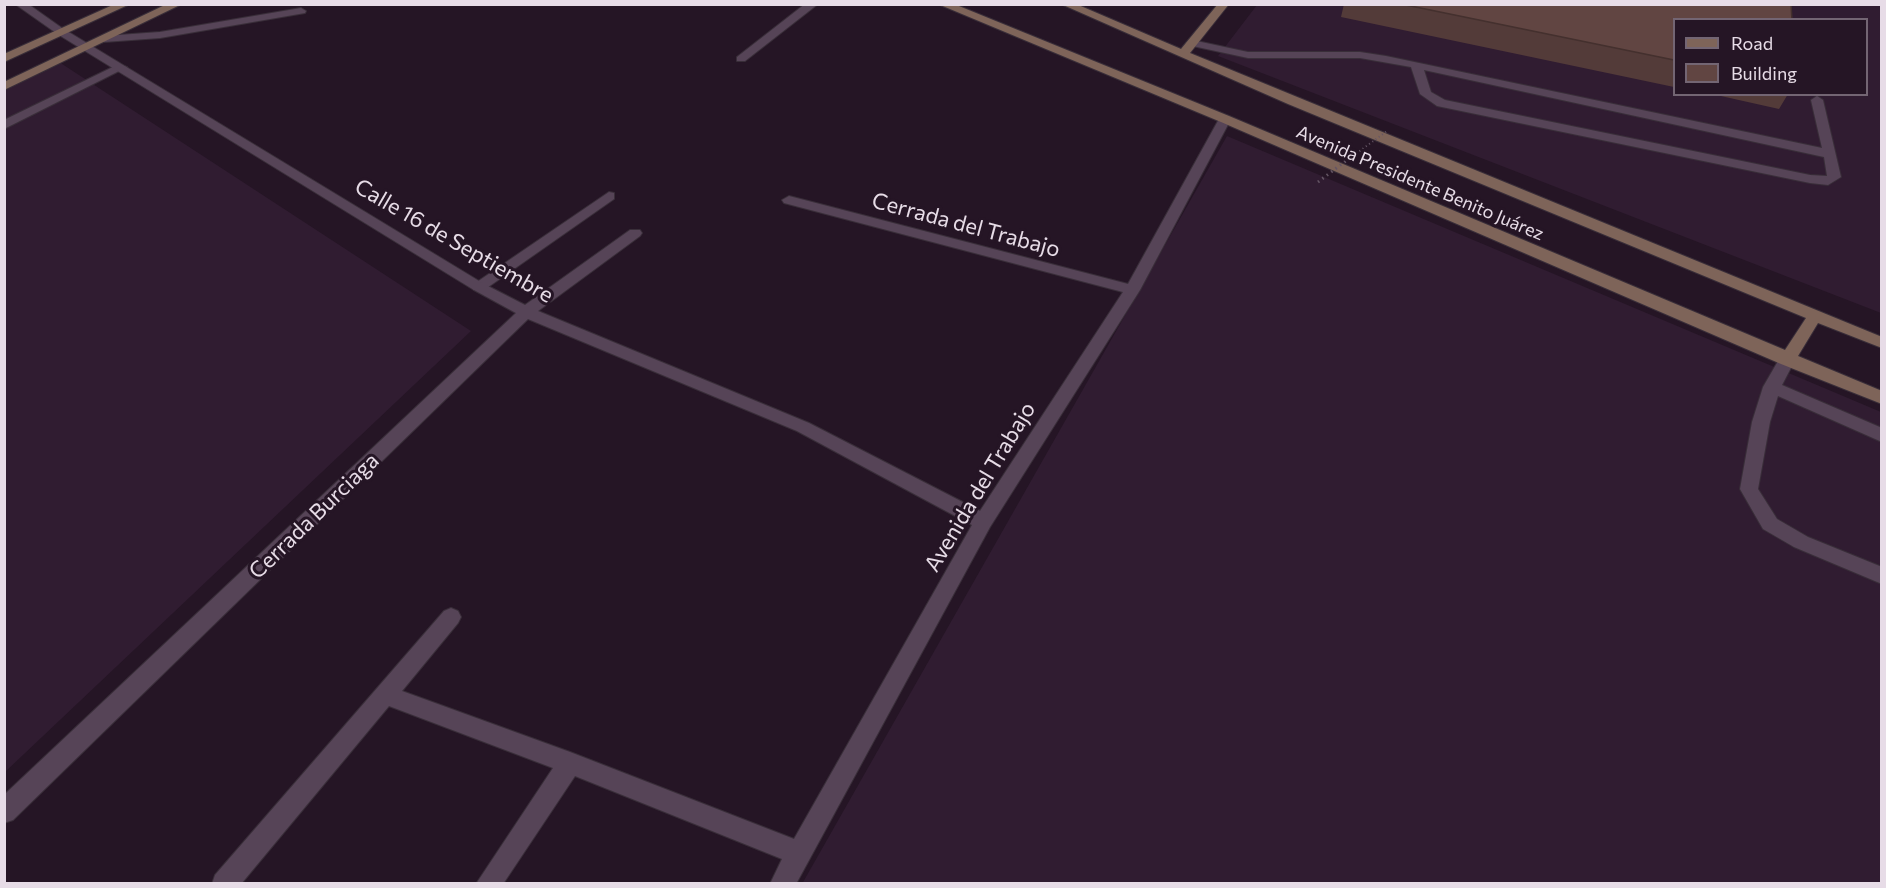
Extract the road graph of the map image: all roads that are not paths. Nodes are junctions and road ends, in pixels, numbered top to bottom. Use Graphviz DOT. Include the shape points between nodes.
graph roads {
  1 [pos="20,4"];
  2 [pos="125,4"];
  3 [pos="177,4"];
  4 [pos="813,4"];
  5 [pos="943,4"];
  6 [pos="1066,4"];
  7 [pos="1224,4"];
  8 [pos="301,11"];
  9 [pos="63,33"];
  10 [pos="104,39"];
  11 [pos="1192,43"];
  12 [pos="88,47"];
  13 [pos="1183,55"];
  14 [pos="741,59"];
  15 [pos="4,60"];
  16 [pos="1416,65"];
  17 [pos="122,67"];
  18 [pos="4,87"];
  19 [pos="1817,100"];
  20 [pos="1225,119"];
  21 [pos="4,125"];
  22 [pos="1627,126"];
  23 [pos="1830,154"];
  24 [pos="609,196"];
  25 [pos="789,200"];
  26 [pos="635,233"];
  27 [pos="479,287"];
  28 [pos="1132,290"];
  29 [pos="526,312"];
  30 [pos="1814,317"];
  31 [pos="1881,343"];
  32 [pos="1787,360"];
  33 [pos="1772,387"];
  34 [pos="1881,398"];
  35 [pos="1881,436"];
  36 [pos="983,522"];
  37 [pos="1881,576"];
  38 [pos="451,617"];
  39 [pos="385,695"];
  40 [pos="570,763"];
  41 [pos="4,812"];
  42 [pos="801,854"];
  43 [pos="224,884"];
  44 [pos="488,884"];
  45 [pos="782,884"];
  1 -- 9 [label="street, Calle 16 de Septiembre"];
  2 -- 9 [label="main road"];
  3 -- 10 [label="main road"];
  4 -- 14 [label="street"];
  5 -- 20 [label="main road, Avenida Presidente Benito Juárez"];
  6 -- 13 [label="main road, Avenida Presidente Benito Juárez"];
  7 -- 11 [label="main road"];
  8 -- 10 [label="street" via="160,35"];
  9 -- 12 [label="street, Calle 16 de Septiembre"];
  9 -- 15 [label="main road"];
  10 -- 12 [label="main road"];
  11 -- 13 [label="main road"];
  11 -- 16 [label="street" via="1248,55 1360,56"];
  12 -- 17 [label="street, Calle 16 de Septiembre"];
  12 -- 18 [label="main road"];
  13 -- 30 [label="main road, Avenida Presidente Benito Juárez"];
  16 -- 22 [label="street"];
  16 -- 22 [label="street" via="1426,94 1441,103"];
  17 -- 21 [label="street"];
  17 -- 27 [label="street, Calle 16 de Septiembre"];
  19 -- 23 [label="street"];
  20 -- 28 [label="street, Avenida del Trabajo"];
  20 -- 32 [label="main road, Avenida Presidente Benito Juárez"];
  22 -- 23 [label="street"];
  22 -- 23 [label="street" via="1828,181 1834,177"];
  24 -- 27 [label="street"];
  25 -- 28 [label="street, Cerrada del Trabajo"];
  26 -- 29 [label="street, Cerrada Burciaga"];
  27 -- 29 [label="street, Calle 16 de Septiembre"];
  28 -- 36 [label="street, Avenida del Trabajo"];
  29 -- 36 [label="street, Calle 16 de Septiembre" via="803,427"];
  29 -- 41 [label="street, Cerrada Burciaga"];
  30 -- 31 [label="main road, Avenida Presidente Benito Juárez"];
  30 -- 32 [label="main road"];
  32 -- 33 [label="street"];
  32 -- 34 [label="main road, Avenida Presidente Benito Juárez"];
  33 -- 35 [label="street"];
  33 -- 37 [label="street" via="1761,422 1749,489 1770,524 1801,542"];
  36 -- 42 [label="street, Avenida del Trabajo"];
  38 -- 39 [label="street"];
  39 -- 40 [label="street"];
  39 -- 43 [label="street"];
  40 -- 42 [label="street"];
  40 -- 44 [label="street"];
  42 -- 45 [label="street, Avenida del Trabajo"];
}
